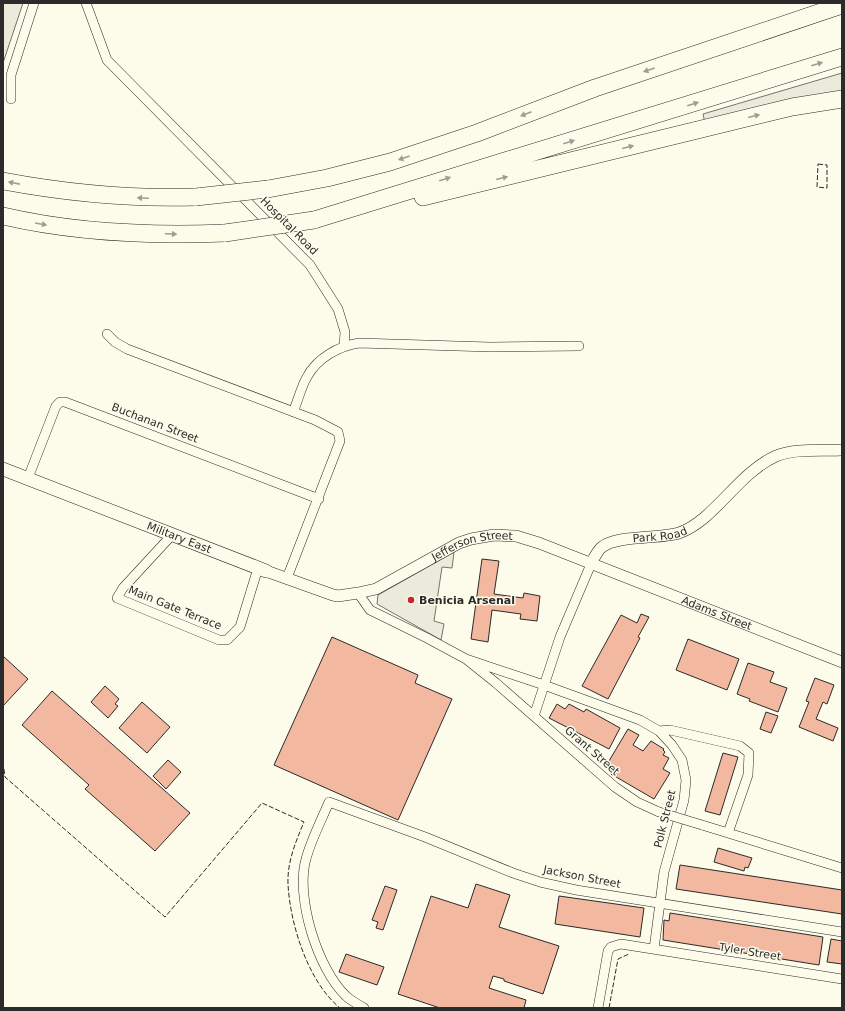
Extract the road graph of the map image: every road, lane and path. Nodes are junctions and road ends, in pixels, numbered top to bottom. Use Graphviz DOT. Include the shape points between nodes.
graph roads {
  1 [pos="34,3"];
  2 [pos="86,3"];
  3 [pos="817,3"];
  4 [pos="842,5"];
  5 [pos="686,57"];
  6 [pos="842,57"];
  7 [pos="11,99"];
  8 [pos="842,99"];
  9 [pos="3,181"];
  10 [pos="3,216"];
  11 [pos="314,220"];
  12 [pos="107,334"];
  13 [pos="344,346"];
  14 [pos="579,346"];
  15 [pos="293,412"];
  16 [pos="842,450"];
  17 [pos="3,469"];
  18 [pos="28,478"];
  19 [pos="318,499"];
  20 [pos="171,536"];
  21 [pos="590,564"];
  22 [pos="262,570"];
  23 [pos="286,578"];
  24 [pos="358,593"];
  25 [pos="466,659"];
  26 [pos="842,662"];
  27 [pos="544,685"];
  28 [pos="534,716"];
  29 [pos="659,731"];
  30 [pos="728,833"];
  31 [pos="842,868"];
  32 [pos="661,903"];
  33 [pos="842,932"];
  34 [pos="654,949"];
  35 [pos="842,979"];
  36 [pos="364,1008"];
  37 [pos="598,1008"];
  1 -- 7 [label="street" via="11,75"];
  2 -- 13 [label="street, Hospital Road" via="107,60 310,265 338,309 343,321"];
  3 -- 5 [label="highway" via="745,29"];
  4 -- 5 [label="highway"];
  5 -- 9 [label="highway, one-way, bridge" via="390,162 327,178 268,189 196,197 110,196"];
  11 -- 6 [label="highway, one-way"];
  11 -- 8 [label="highway, one-way" via="354,215 792,107"];
  10 -- 11 [label="highway, one-way, bridge" via="60,227 121,233 178,234 224,233"];
  12 -- 15 [label="street" via="127,349"];
  13 -- 14 [label="street" via="359,343 490,347"];
  13 -- 15 [label="street" via="312,370"];
  15 -- 19 [label="street" via="338,432 340,441"];
  16 -- 21 [label="street, Park Road" via="794,452 777,456 760,465 689,528 667,535 611,542 602,547"];
  17 -- 18 [label="main road, Military East"];
  18 -- 19 [label="street, Buchanan Street" via="56,406 60,402 65,402"];
  18 -- 20 [label="main road, Military East"];
  19 -- 23 [label="street"];
  20 -- 22 [label="main road, Military East"];
  20 -- 22 [label="street, Main Gate Terrace" via="123,588 117,598 220,640 227,640 240,627"];
  21 -- 24 [label="street, Jefferson Street" via="540,543 516,536 494,535 459,542 376,589"];
  21 -- 26 [label="street, Adams Street"];
  21 -- 27 [label="street, Park Road" via="560,637"];
  22 -- 23 [label="street, Military East"];
  23 -- 24 [label="street, Military East" via="333,596"];
  24 -- 25 [label="street, Grant Street" via="370,610"];
  25 -- 27 [label="street, Polk Street"];
  25 -- 28 [label="street, Grant Street"];
  27 -- 28 [label="street, Park Road"];
  27 -- 29 [label="street, Polk Street" via="640,720"];
  28 -- 30 [label="street, Grant Street, bridge" via="615,787 637,802 659,812"];
  29 -- 30 [label="street" via="670,730 740,746 749,752 748,775"];
  29 -- 32 [label="street, Polk Street" via="682,760 686,780 684,800 664,872"];
  30 -- 31 [label="street, Grant Street"];
  32 -- 33 [label="street, Jackson Street"];
  32 -- 34 [label="street, Polk Street"];
  32 -- 36 [label="street, Jackson Street" via="540,882 329,802 306,860 304,878 308,917 316,946 328,972 346,996"];
  34 -- 35 [label="street, Tyler Street"];
  34 -- 37 [label="street" via="621,944 611,947 608,951"];
}
